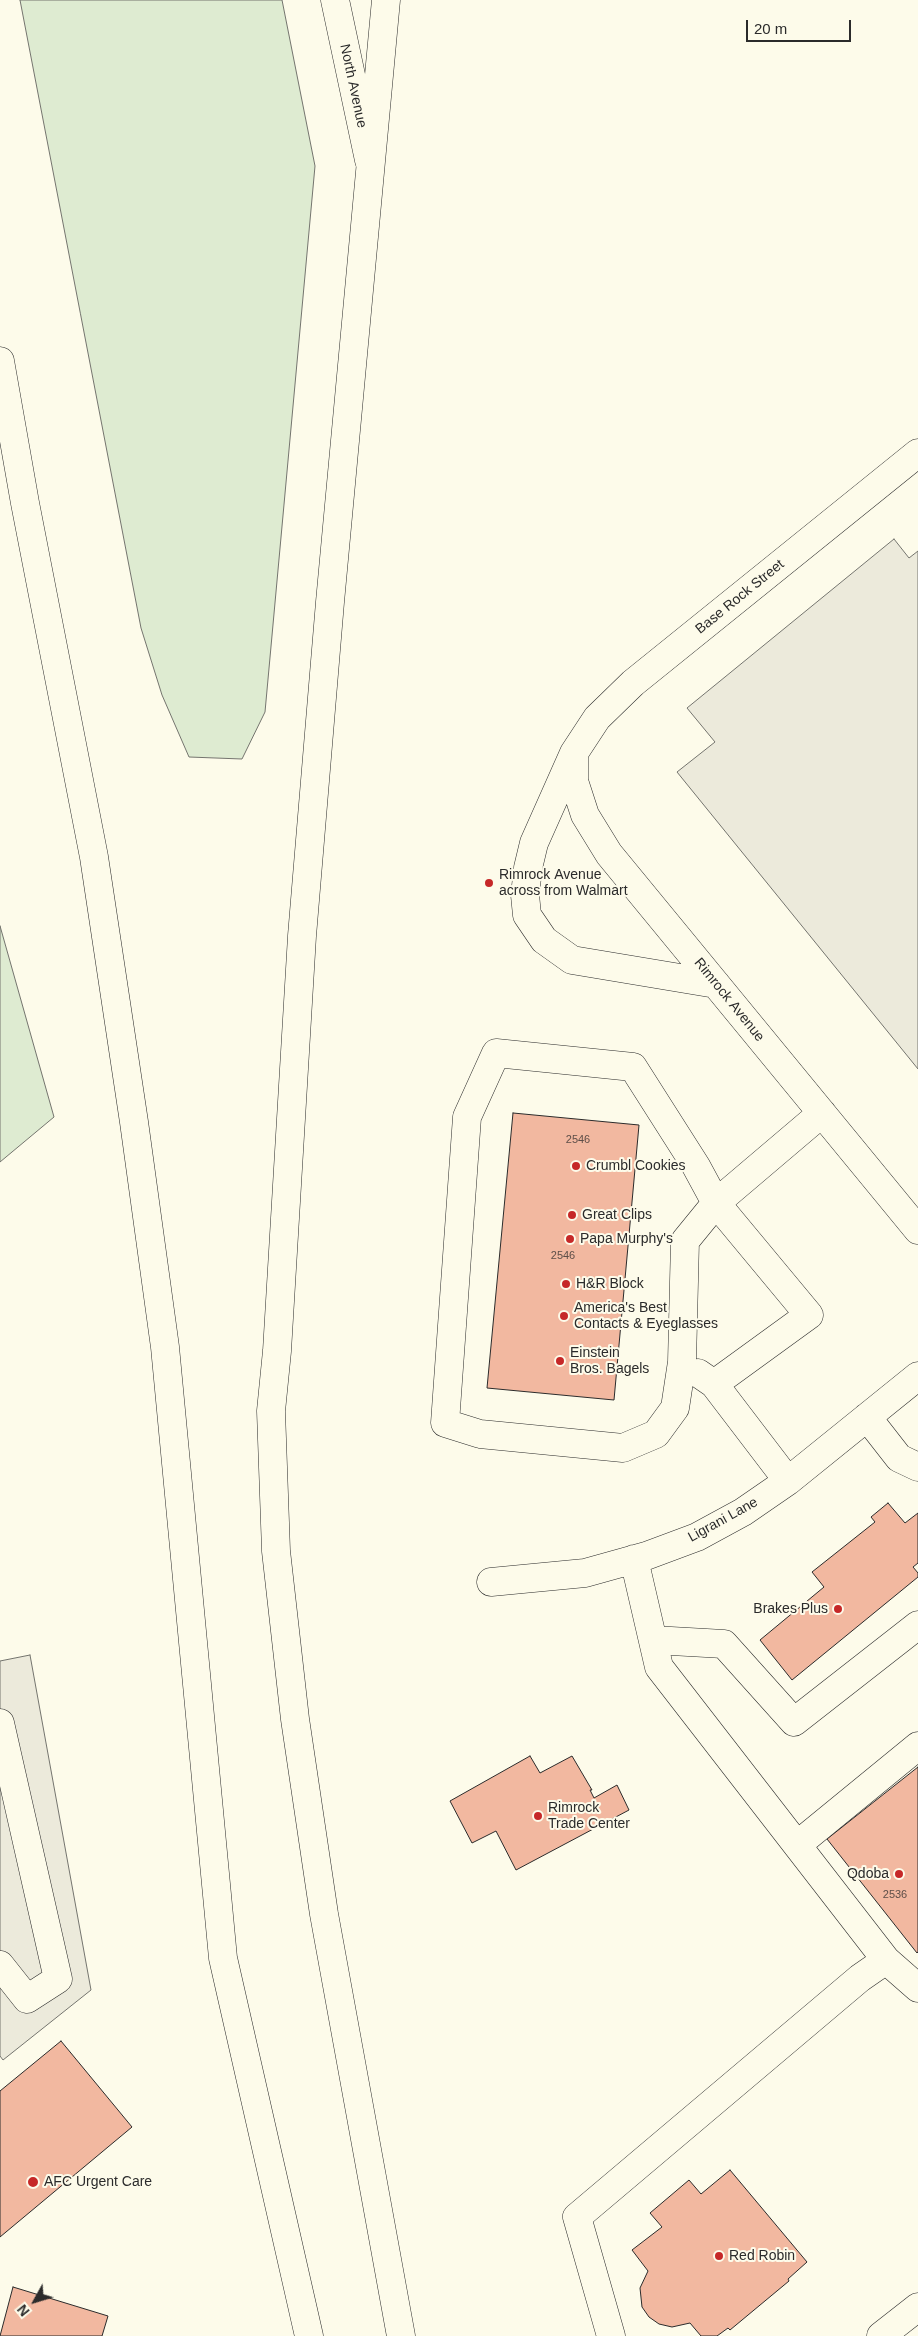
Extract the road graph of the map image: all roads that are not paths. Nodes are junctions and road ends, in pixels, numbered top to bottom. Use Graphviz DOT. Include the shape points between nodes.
graph roads {
  1 [pos="335,0"];
  2 [pos="386,0"];
  3 [pos="371,172"];
  4 [pos="0,361"];
  5 [pos="918,453"];
  6 [pos="574,754"];
  7 [pos="716,984"];
  8 [pos="822,1113"];
  9 [pos="716,1203"];
  10 [pos="918,1230"];
  11 [pos="682,1362"];
  12 [pos="918,1376"];
  13 [pos="714,1384"];
  14 [pos="867,1417"];
  15 [pos="918,1467"];
  16 [pos="788,1481"];
  17 [pos="634,1559"];
  18 [pos="491,1582"];
  19 [pos="918,1625"];
  20 [pos="653,1640"];
  21 [pos="0,1723"];
  22 [pos="918,1746"];
  23 [pos="797,1845"];
  24 [pos="886,1960"];
  25 [pos="0,1965"];
  26 [pos="918,1988"];
  27 [pos="918,2307"];
  28 [pos="309,2336"];
  29 [pos="401,2336"];
  30 [pos="611,2336"];
  31 [pos="881,2336"];
  1 -- 3 [label="main road, North Avenue"];
  2 -- 3 [label="main road"];
  3 -- 29 [label="main road" via="302,936 271,1411 276,1552 296,1718 324,1914"];
  4 -- 28 [label="main road" via="94,858 145,1200 165,1346 223,1958"];
  5 -- 6 [label="main road, Base Rock Street" via="633,683 597,718"];
  6 -- 7 [label="main road, Rimrock Avenue" via="574,781 585,815 608,854"];
  6 -- 7 [label="main road, Base Rock Street" via="534,843 525,895 527,915 544,940 572,960"];
  7 -- 8 [label="main road, Rimrock Avenue"];
  8 -- 9 [label="main road"];
  8 -- 10 [label="main road, Rimrock Avenue"];
  9 -- 11 [label="main road" via="685,1241"];
  9 -- 11 [label="main road" via="633,1067 496,1053 467,1117 444,1423 480,1434 623,1448 656,1434 675,1408"];
  9 -- 13 [label="main road" via="809,1315"];
  11 -- 13 [label="main road"];
  12 -- 14 [label="main road, Ligrani Lane"];
  13 -- 16 [label="main road"];
  14 -- 15 [label="main road" via="899,1458"];
  14 -- 16 [label="main road, Ligrani Lane"];
  16 -- 17 [label="main road, Ligrani Lane" via="743,1512 697,1537"];
  17 -- 18 [label="main road, Ligrani Lane" via="585,1573"];
  17 -- 20 [label="main road"];
  19 -- 20 [label="main road" via="794,1722 724,1644"];
  20 -- 23 [label="main road" via="659,1667"];
  21 -- 25 [label="main road" via="58,1979 27,1999"];
  22 -- 23 [label="main road"];
  23 -- 24 [label="main road"];
  24 -- 26 [label="main road"];
  24 -- 30 [label="main road" via="860,1978 577,2217"];
  27 -- 31 [label="main road"];
}
